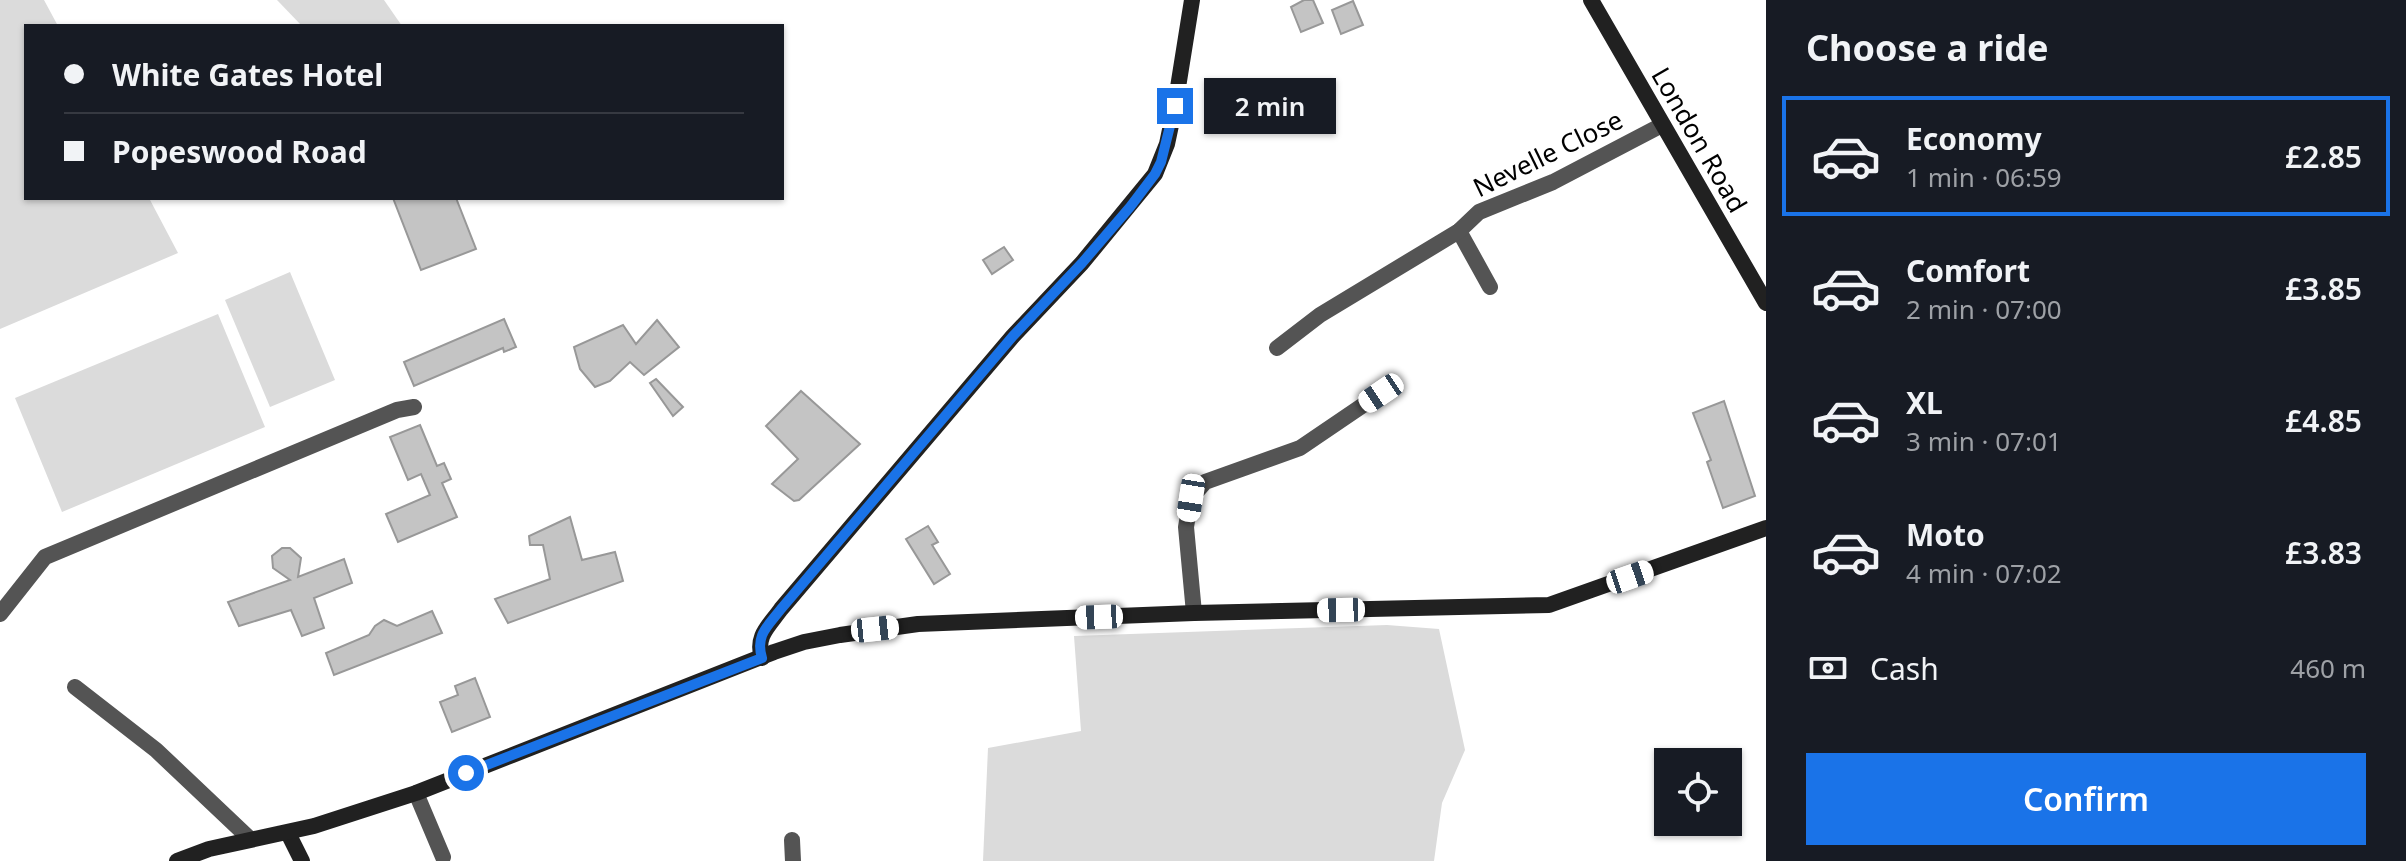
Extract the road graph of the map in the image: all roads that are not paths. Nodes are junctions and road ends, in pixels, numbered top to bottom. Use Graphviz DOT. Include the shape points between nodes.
graph roads {
  1 [pos="1192,0"];
  2 [pos="1591,0"];
  3 [pos="1662,125"];
  4 [pos="1459,231"];
  5 [pos="1490,287"];
  6 [pos="1766,303"];
  7 [pos="1277,348"];
  8 [pos="1381,393"];
  9 [pos="414,407"];
  10 [pos="1766,528"];
  11 [pos="1194,613"];
  12 [pos="0,614"];
  13 [pos="762,658"];
  14 [pos="75,687"];
  15 [pos="416,793"];
  16 [pos="288,833"];
  17 [pos="250,839"];
  18 [pos="792,840"];
  19 [pos="211,855"];
  20 [pos="443,857"];
  21 [pos="177,861"];
  22 [pos="302,861"];
  23 [pos="793,861"];
  1 -- 13 [label="street" via="1169,131 1155,174 781,609 760,637"];
  2 -- 3 [label="street, London Road"];
  3 -- 4 [label="street, Nevelle Close" via="1553,182 1479,212"];
  3 -- 6 [label="street, London Road"];
  4 -- 5 [label="street, Nevelle Close"];
  4 -- 7 [label="street, Nevelle Close" via="1320,315"];
  8 -- 11 [label="street" via="1300,448 1205,482 1191,498 1186,527"];
  9 -- 12 [label="street" via="45,557"];
  10 -- 11 [label="street" via="1549,605"];
  11 -- 13 [label="street" via="918,624 804,642"];
  13 -- 15 [label="street"];
  14 -- 17 [label="street" via="156,750"];
  15 -- 16 [label="street"];
  15 -- 20 [label="street"];
  16 -- 17 [label="street"];
  16 -- 22 [label="street"];
  17 -- 19 [label="street"];
  18 -- 23 [label="street"];
  19 -- 21 [label="street"];
}
